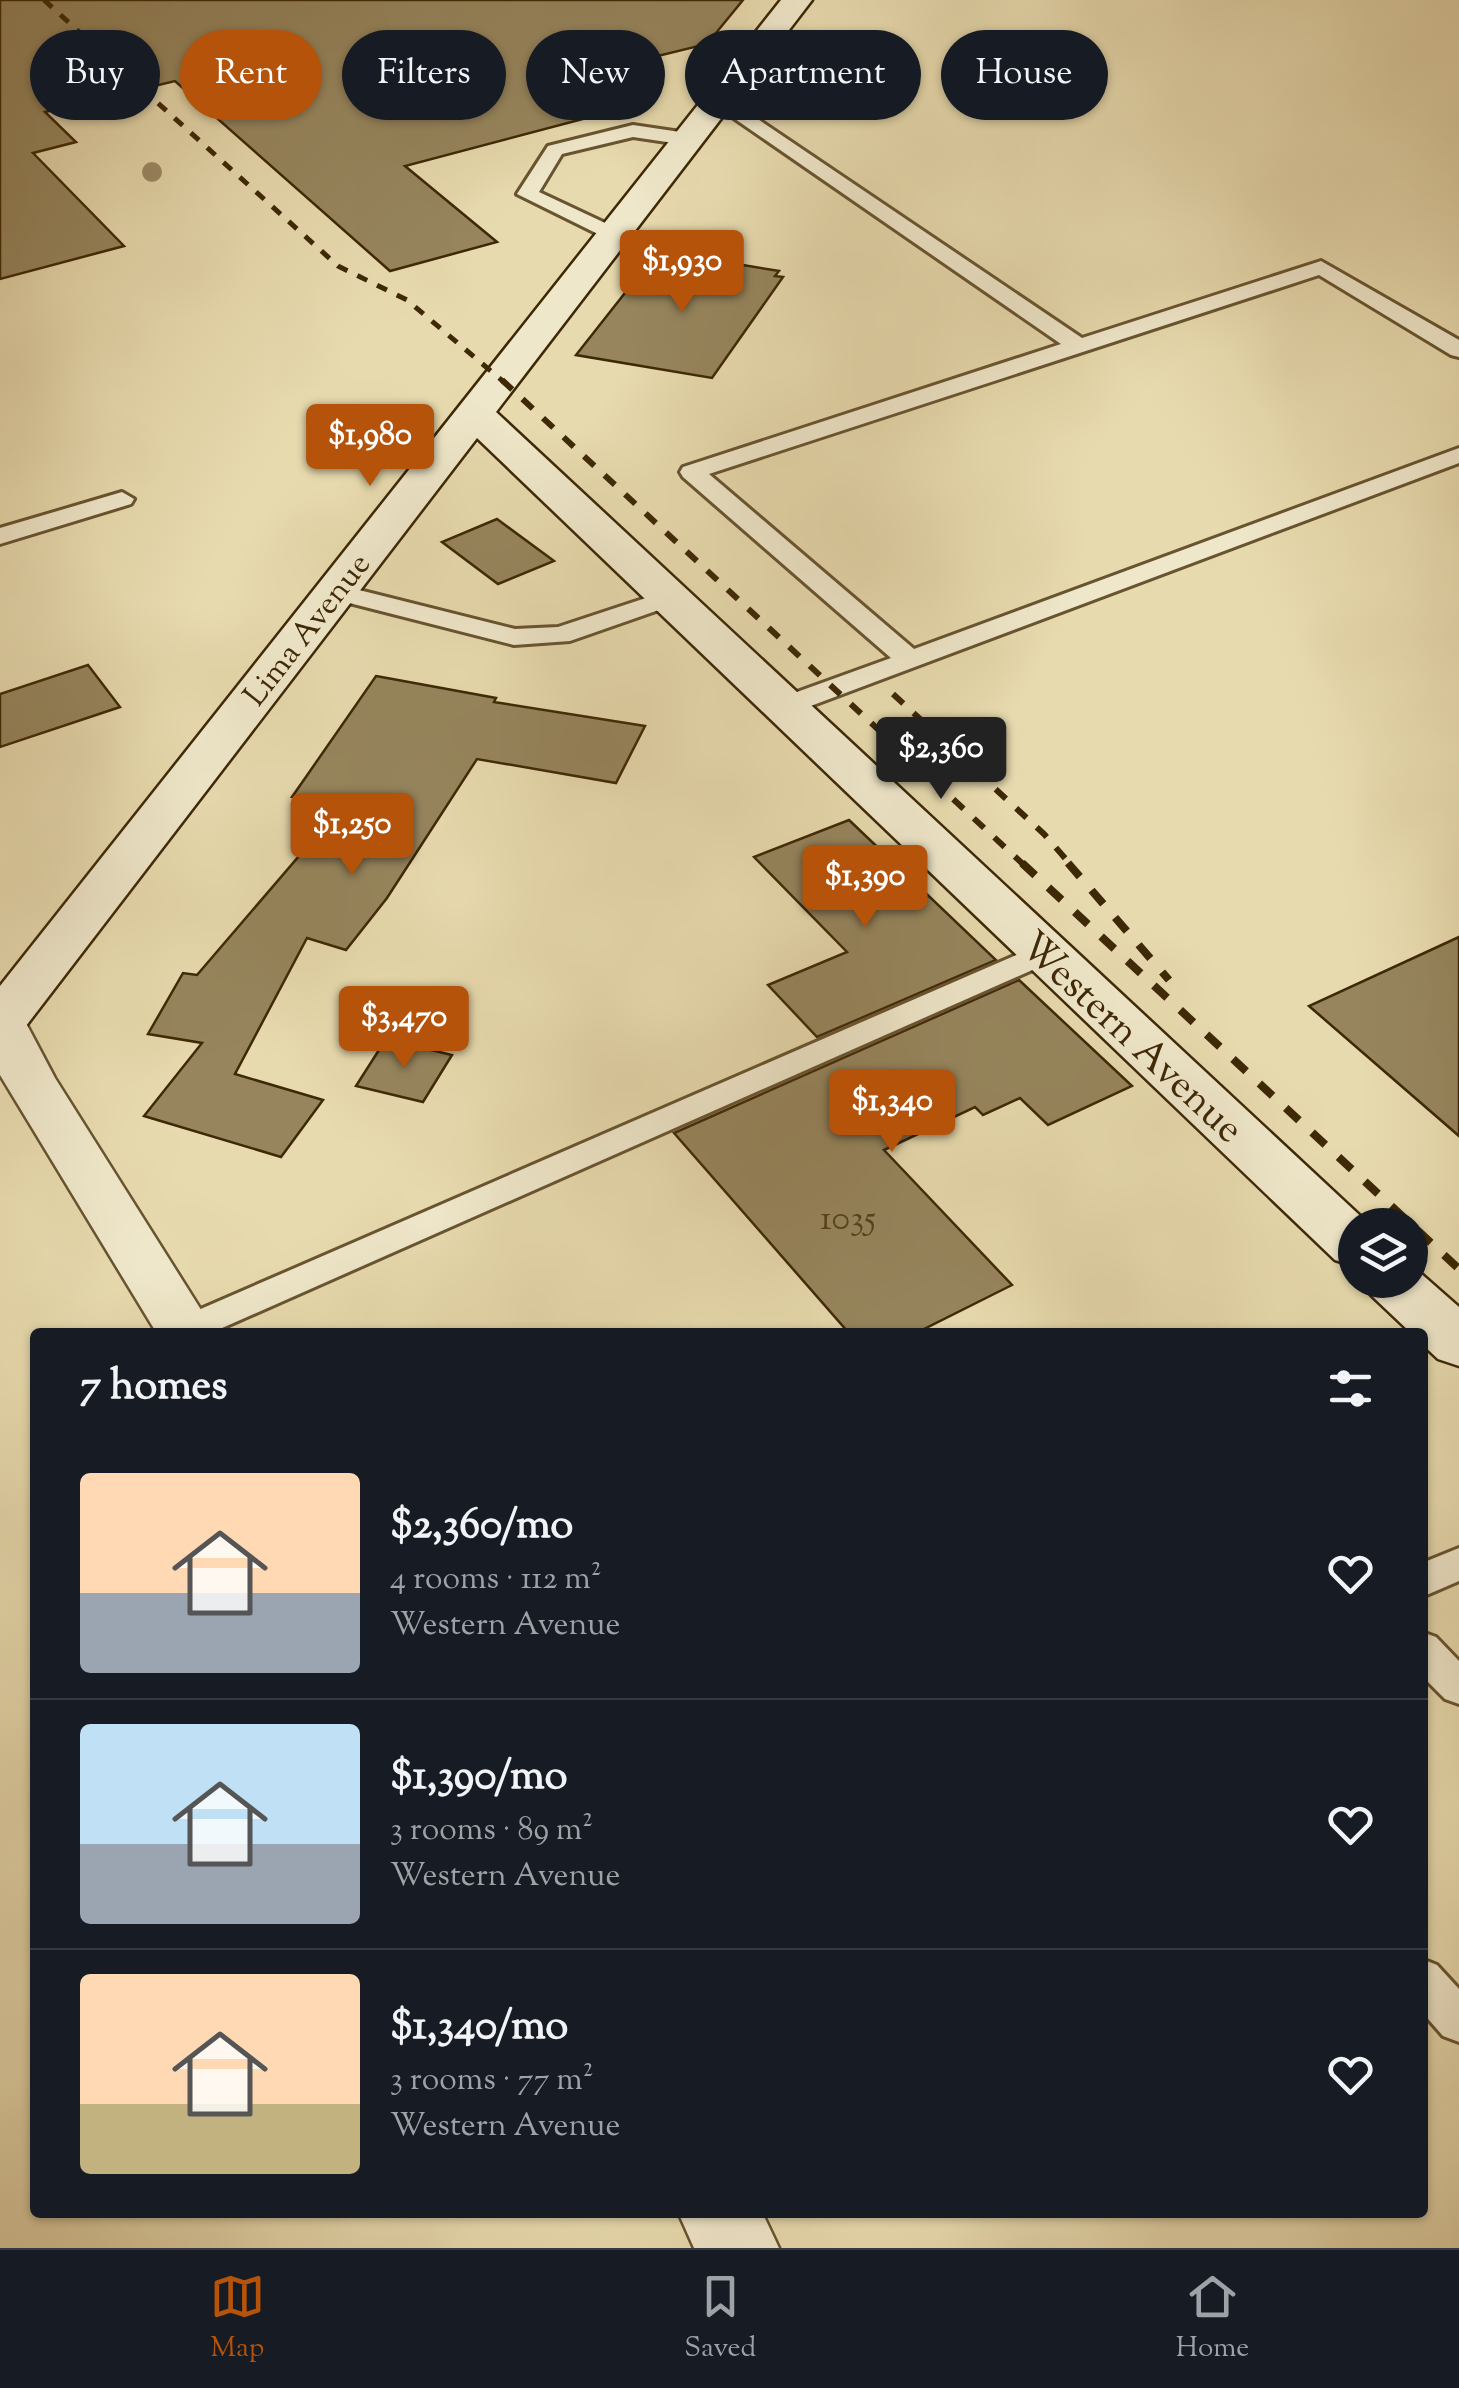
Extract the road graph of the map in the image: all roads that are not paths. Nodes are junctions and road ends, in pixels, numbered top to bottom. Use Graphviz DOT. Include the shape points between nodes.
graph roads {
  1 [pos="797,0"];
  2 [pos="774,30"];
  3 [pos="703,120"];
  4 [pos="748,120"];
  5 [pos="688,139"];
  6 [pos="613,234"];
  7 [pos="1079,346"];
  8 [pos="1459,350"];
  9 [pos="475,414"];
  10 [pos="1459,455"];
  11 [pos="122,500"];
  12 [pos="0,536"];
  13 [pos="335,592"];
  14 [pos="667,599"];
  15 [pos="910,660"];
  16 [pos="782,706"];
  17 [pos="1044,953"];
  18 [pos="0,1022"];
  19 [pos="1338,1229"];
  20 [pos="1411,1298"];
  21 [pos="184,1328"];
  22 [pos="193,1328"];
  23 [pos="1459,1343"];
  24 [pos="1459,1564"];
  25 [pos="1428,1578"];
  26 [pos="1428,1655"];
  27 [pos="1459,1687"];
  28 [pos="1428,1986"];
  29 [pos="1459,2021"];
  30 [pos="720,2218"];
  31 [pos="739,2248"];
  1 -- 2 [label="main road, Lima Avenue"];
  3 -- 5 [label="main road, Lima Avenue"];
  4 -- 7 [label="lane"];
  5 -- 6 [label="main road, Lima Avenue"];
  5 -- 6 [label="lane" via="633,131 555,150 527,194"];
  6 -- 9 [label="main road, Lima Avenue"];
  7 -- 8 [label="lane" via="1320,267"];
  7 -- 15 [label="lane" via="692,472"];
  9 -- 13 [label="main road, Lima Avenue"];
  9 -- 14 [label="main road, Western Avenue"];
  10 -- 15 [label="lane"];
  11 -- 12 [label="lane"];
  13 -- 14 [label="lane" via="514,638 561,635"];
  13 -- 18 [label="main road, Lima Avenue"];
  14 -- 16 [label="main road, Western Avenue"];
  15 -- 16 [label="lane"];
  16 -- 17 [label="main road, Western Avenue"];
  17 -- 19 [label="main road, Western Avenue"];
  17 -- 22 [label="lane"];
  18 -- 21 [label="main road"];
  20 -- 23 [label="main road"];
  24 -- 25 [label="lane"];
  26 -- 27 [label="lane"];
  28 -- 29 [label="lane"];
  30 -- 31 [label="main road"];
}
